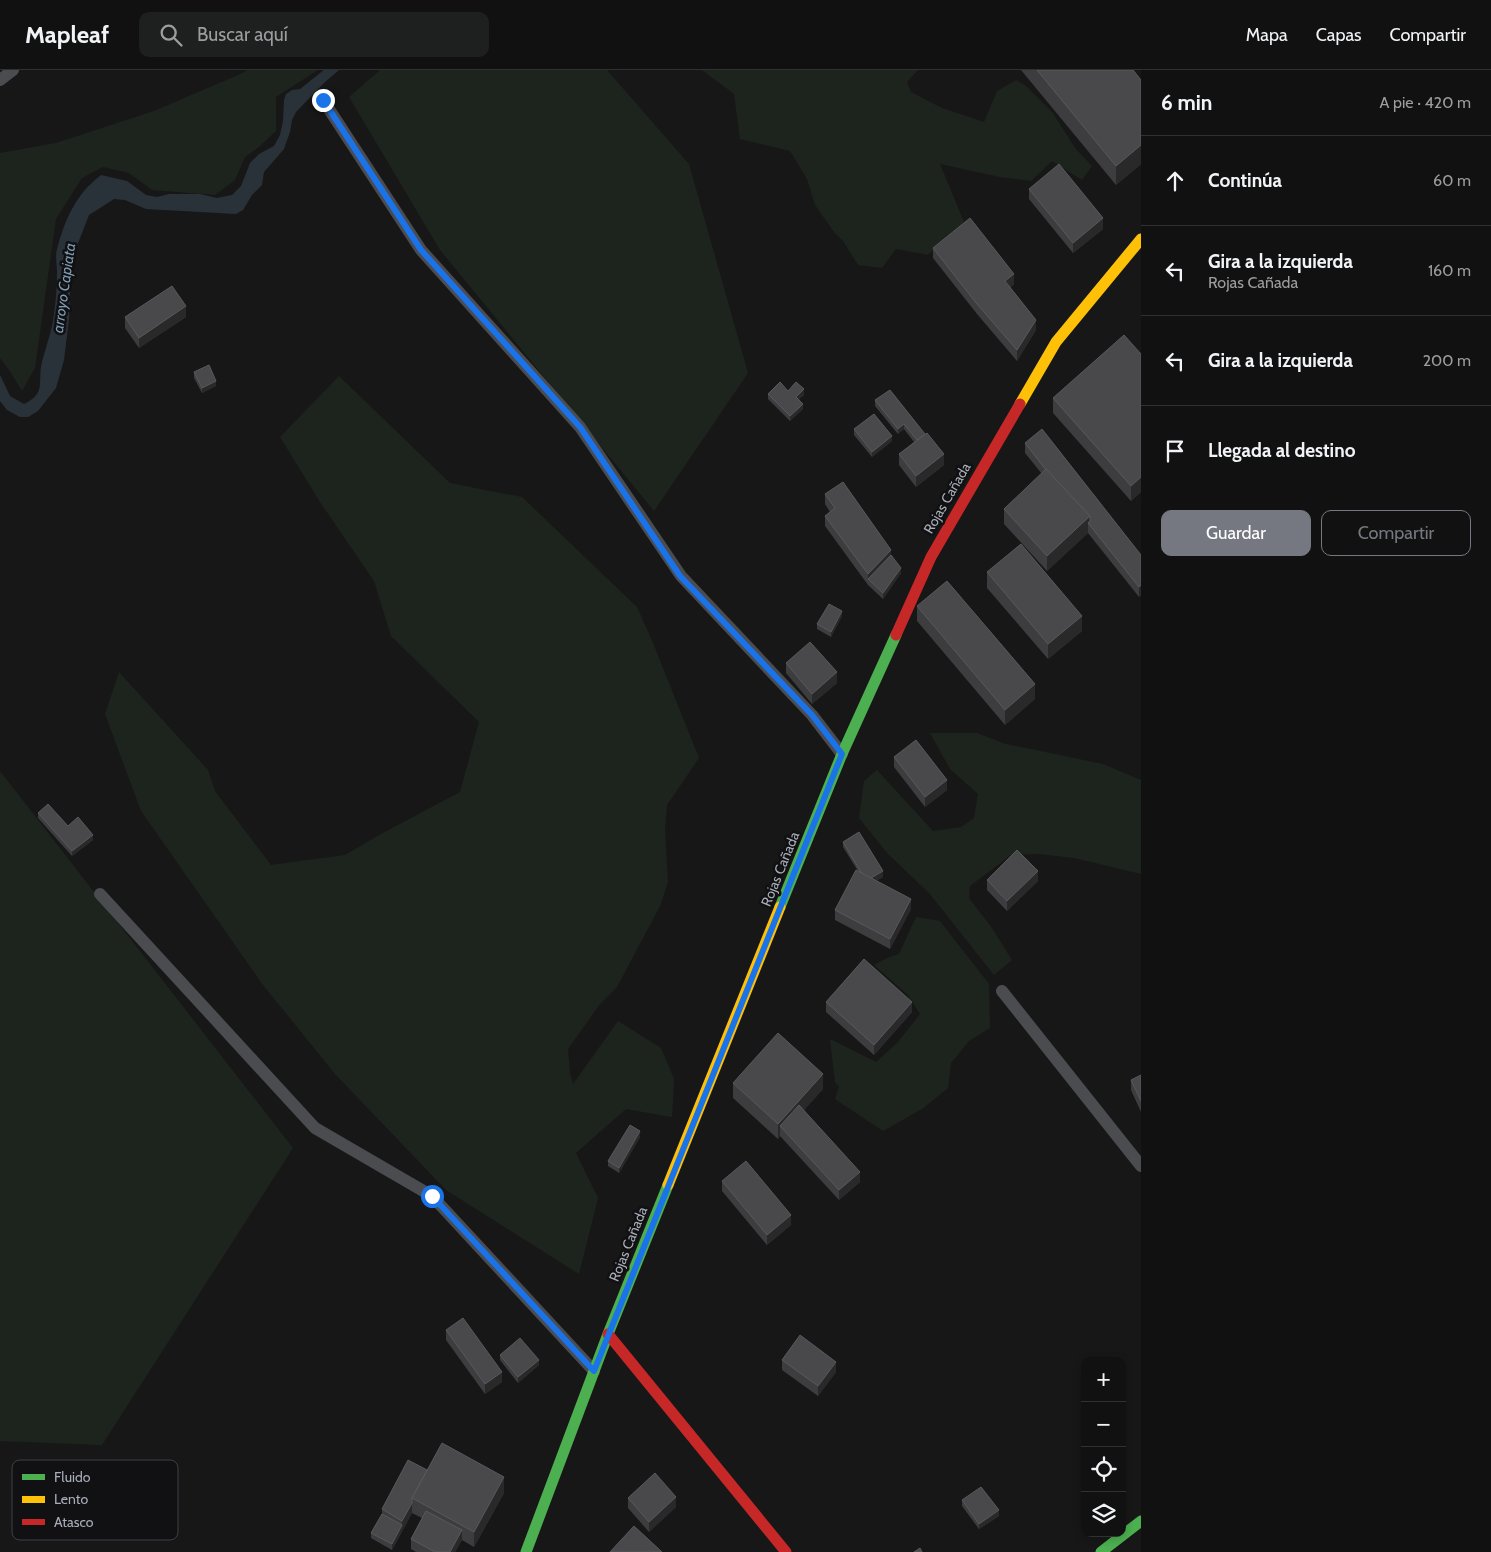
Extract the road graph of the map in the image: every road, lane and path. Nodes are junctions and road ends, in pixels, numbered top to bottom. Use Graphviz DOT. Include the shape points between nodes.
graph roads {
  1 [pos="13,70"];
  2 [pos="0,80"];
  3 [pos="323,100"];
  4 [pos="1141,239"];
  5 [pos="842,754"];
  6 [pos="100,894"];
  7 [pos="1002,991"];
  8 [pos="1141,1166"];
  9 [pos="608,1334"];
  10 [pos="594,1371"];
  11 [pos="1141,1521"];
  12 [pos="526,1552"];
  13 [pos="786,1552"];
  14 [pos="1101,1552"];
  1 -- 2 [label="lane"];
  3 -- 5 [label="lane" via="421,250 580,427 680,576 812,715"];
  4 -- 5 [label="main road, Rojas Cañada" via="1056,342 994,448 931,557"];
  5 -- 9 [label="main road, Rojas Cañada"];
  6 -- 10 [label="lane" via="315,1128 432,1196"];
  7 -- 8 [label="lane"];
  9 -- 10 [label="main road, Rojas Cañada"];
  9 -- 13 [label="main road"];
  10 -- 12 [label="main road, Rojas Cañada"];
  11 -- 14 [label="main road"];
}
